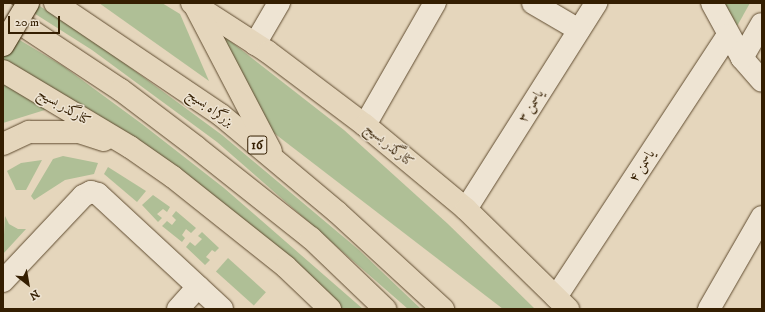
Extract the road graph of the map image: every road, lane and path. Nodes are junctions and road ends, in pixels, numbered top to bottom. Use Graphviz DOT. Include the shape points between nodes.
graph roads {
  1 [pos="7,3"];
  2 [pos="28,3"];
  3 [pos="55,3"];
  4 [pos="193,3"];
  5 [pos="279,3"];
  6 [pos="435,3"];
  7 [pos="533,3"];
  8 [pos="596,3"];
  9 [pos="712,3"];
  10 [pos="3,11"];
  11 [pos="762,24"];
  12 [pos="579,30"];
  13 [pos="728,35"];
  14 [pos="255,44"];
  15 [pos="3,45"];
  16 [pos="742,58"];
  17 [pos="3,70"];
  18 [pos="762,81"];
  19 [pos="366,125"];
  20 [pos="3,144"];
  21 [pos="130,147"];
  22 [pos="276,161"];
  23 [pos="466,209"];
  24 [pos="762,217"];
  25 [pos="3,281"];
  26 [pos="417,285"];
  27 [pos="198,287"];
  28 [pos="562,303"];
  29 [pos="178,309"];
  30 [pos="222,309"];
  31 [pos="330,309"];
  32 [pos="385,309"];
  33 [pos="443,309"];
  34 [pos="457,309"];
  35 [pos="709,309"];
  1 -- 10 [label="main road"];
  2 -- 15 [label="main road, bridge"];
  3 -- 22 [label="main road, بزرگراه بسیج / 16" via="221,114"];
  4 -- 14 [label="main road, کنارگذر بسیج"];
  4 -- 22 [label="main road"];
  5 -- 14 [label="street"];
  6 -- 19 [label="street"];
  7 -- 12 [label="street"];
  8 -- 12 [label="street, یاسمن ۳"];
  9 -- 13 [label="street"];
  10 -- 32 [label="main road" via="121,90 196,147 311,238"];
  11 -- 16 [label="street"];
  12 -- 23 [label="street, یاسمن ۳"];
  13 -- 16 [label="street"];
  13 -- 28 [label="street, یاسمن ۴"];
  14 -- 19 [label="main road, کنارگذر بسیج"];
  16 -- 18 [label="street"];
  17 -- 21 [label="main road, کنارگذر بسیج"];
  19 -- 23 [label="main road, کنارگذر بسیج"];
  20 -- 21 [label="main road" via="29,132 79,132"];
  21 -- 31 [label="main road, کنارگذر بسیج" via="173,177 280,262"];
  22 -- 26 [label="main road, بزرگراه بسیج / 16"];
  23 -- 28 [label="main road, کنارگذر بسیج"];
  24 -- 35 [label="street"];
  25 -- 27 [label="street" via="83,196 91,192 98,194"];
  26 -- 33 [label="main road, بزرگراه بسیج / 16"];
  26 -- 34 [label="main road"];
  27 -- 29 [label="street"];
  27 -- 30 [label="street"];
}
